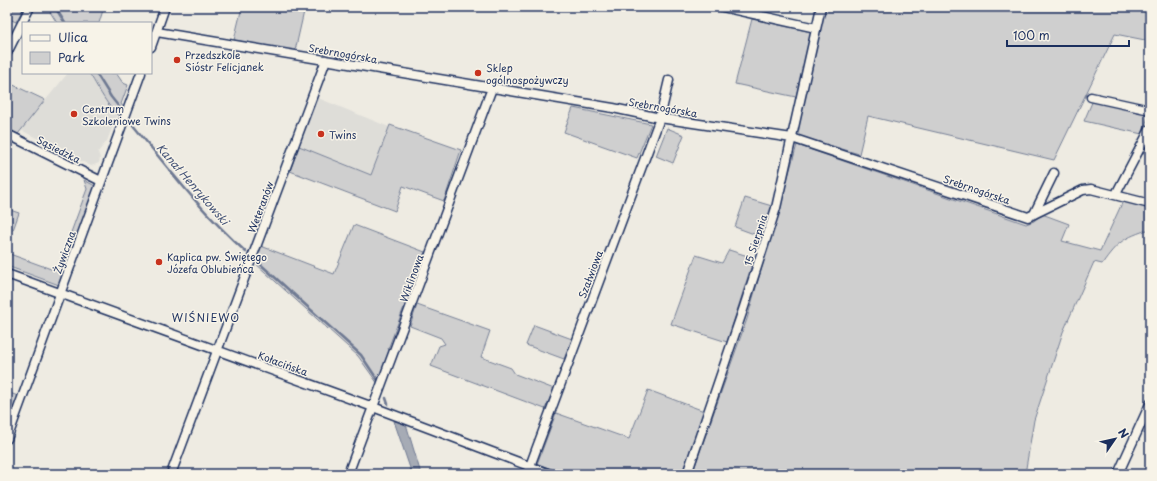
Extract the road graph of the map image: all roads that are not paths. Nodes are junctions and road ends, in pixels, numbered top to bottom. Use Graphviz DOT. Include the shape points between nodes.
graph roads {
  1 [pos="30,7"];
  2 [pos="165,7"];
  3 [pos="722,7"];
  4 [pos="821,7"];
  5 [pos="22,22"];
  6 [pos="22,23"];
  7 [pos="816,28"];
  8 [pos="157,32"];
  9 [pos="152,44"];
  10 [pos="7,53"];
  11 [pos="326,60"];
  12 [pos="141,74"];
  13 [pos="669,80"];
  14 [pos="492,88"];
  15 [pos="1091,96"];
  16 [pos="1150,110"];
  17 [pos="660,118"];
  18 [pos="1150,129"];
  19 [pos="7,134"];
  20 [pos="792,138"];
  21 [pos="1054,173"];
  22 [pos="101,181"];
  23 [pos="1116,194"];
  24 [pos="1150,204"];
  25 [pos="1034,214"];
  26 [pos="7,274"];
  27 [pos="60,293"];
  28 [pos="218,349"];
  29 [pos="1150,404"];
  30 [pos="373,406"];
  31 [pos="7,439"];
  32 [pos="529,470"];
  33 [pos="171,474"];
  34 [pos="348,474"];
  35 [pos="550,474"];
  36 [pos="686,474"];
  37 [pos="1118,474"];
  1 -- 5 [label="street"];
  2 -- 8 [label="street"];
  3 -- 7 [label="street"];
  4 -- 7 [label="street, 15 Sierpnia"];
  6 -- 10 [label="street"];
  7 -- 20 [label="street, 15 Sierpnia"];
  8 -- 9 [label="street"];
  8 -- 11 [label="street, Srebrnogórska"];
  11 -- 14 [label="street, Srebrnogórska"];
  11 -- 28 [label="street, Weteranów"];
  12 -- 22 [label="street, Żywiczna"];
  13 -- 17 [label="street, Szałwiowa"];
  14 -- 17 [label="street, Srebrnogórska"];
  14 -- 30 [label="street, Wiklinowa"];
  15 -- 16 [label="street"];
  17 -- 20 [label="street, Srebrnogórska"];
  17 -- 32 [label="street, Szałwiowa"];
  18 -- 23 [label="street"];
  19 -- 22 [label="street, Sąsiedzka"];
  20 -- 25 [label="street, Srebrnogórska" via="1028,217"];
  20 -- 36 [label="street, 15 Sierpnia" via="776,208"];
  21 -- 25 [label="street"];
  22 -- 27 [label="street, Żywiczna"];
  23 -- 24 [label="street, Srebrnogórska"];
  23 -- 25 [label="street, Srebrnogórska" via="1083,190"];
  26 -- 27 [label="street, Kołacińska"];
  27 -- 28 [label="street, Kołacińska"];
  27 -- 31 [label="street, Żywiczna"];
  28 -- 30 [label="street, Kołacińska"];
  28 -- 33 [label="street, Weteranów"];
  29 -- 37 [label="street"];
  30 -- 32 [label="street, Kołacińska"];
  30 -- 34 [label="street, Wiklinowa"];
  32 -- 35 [label="street, Kołacińska"];
}
